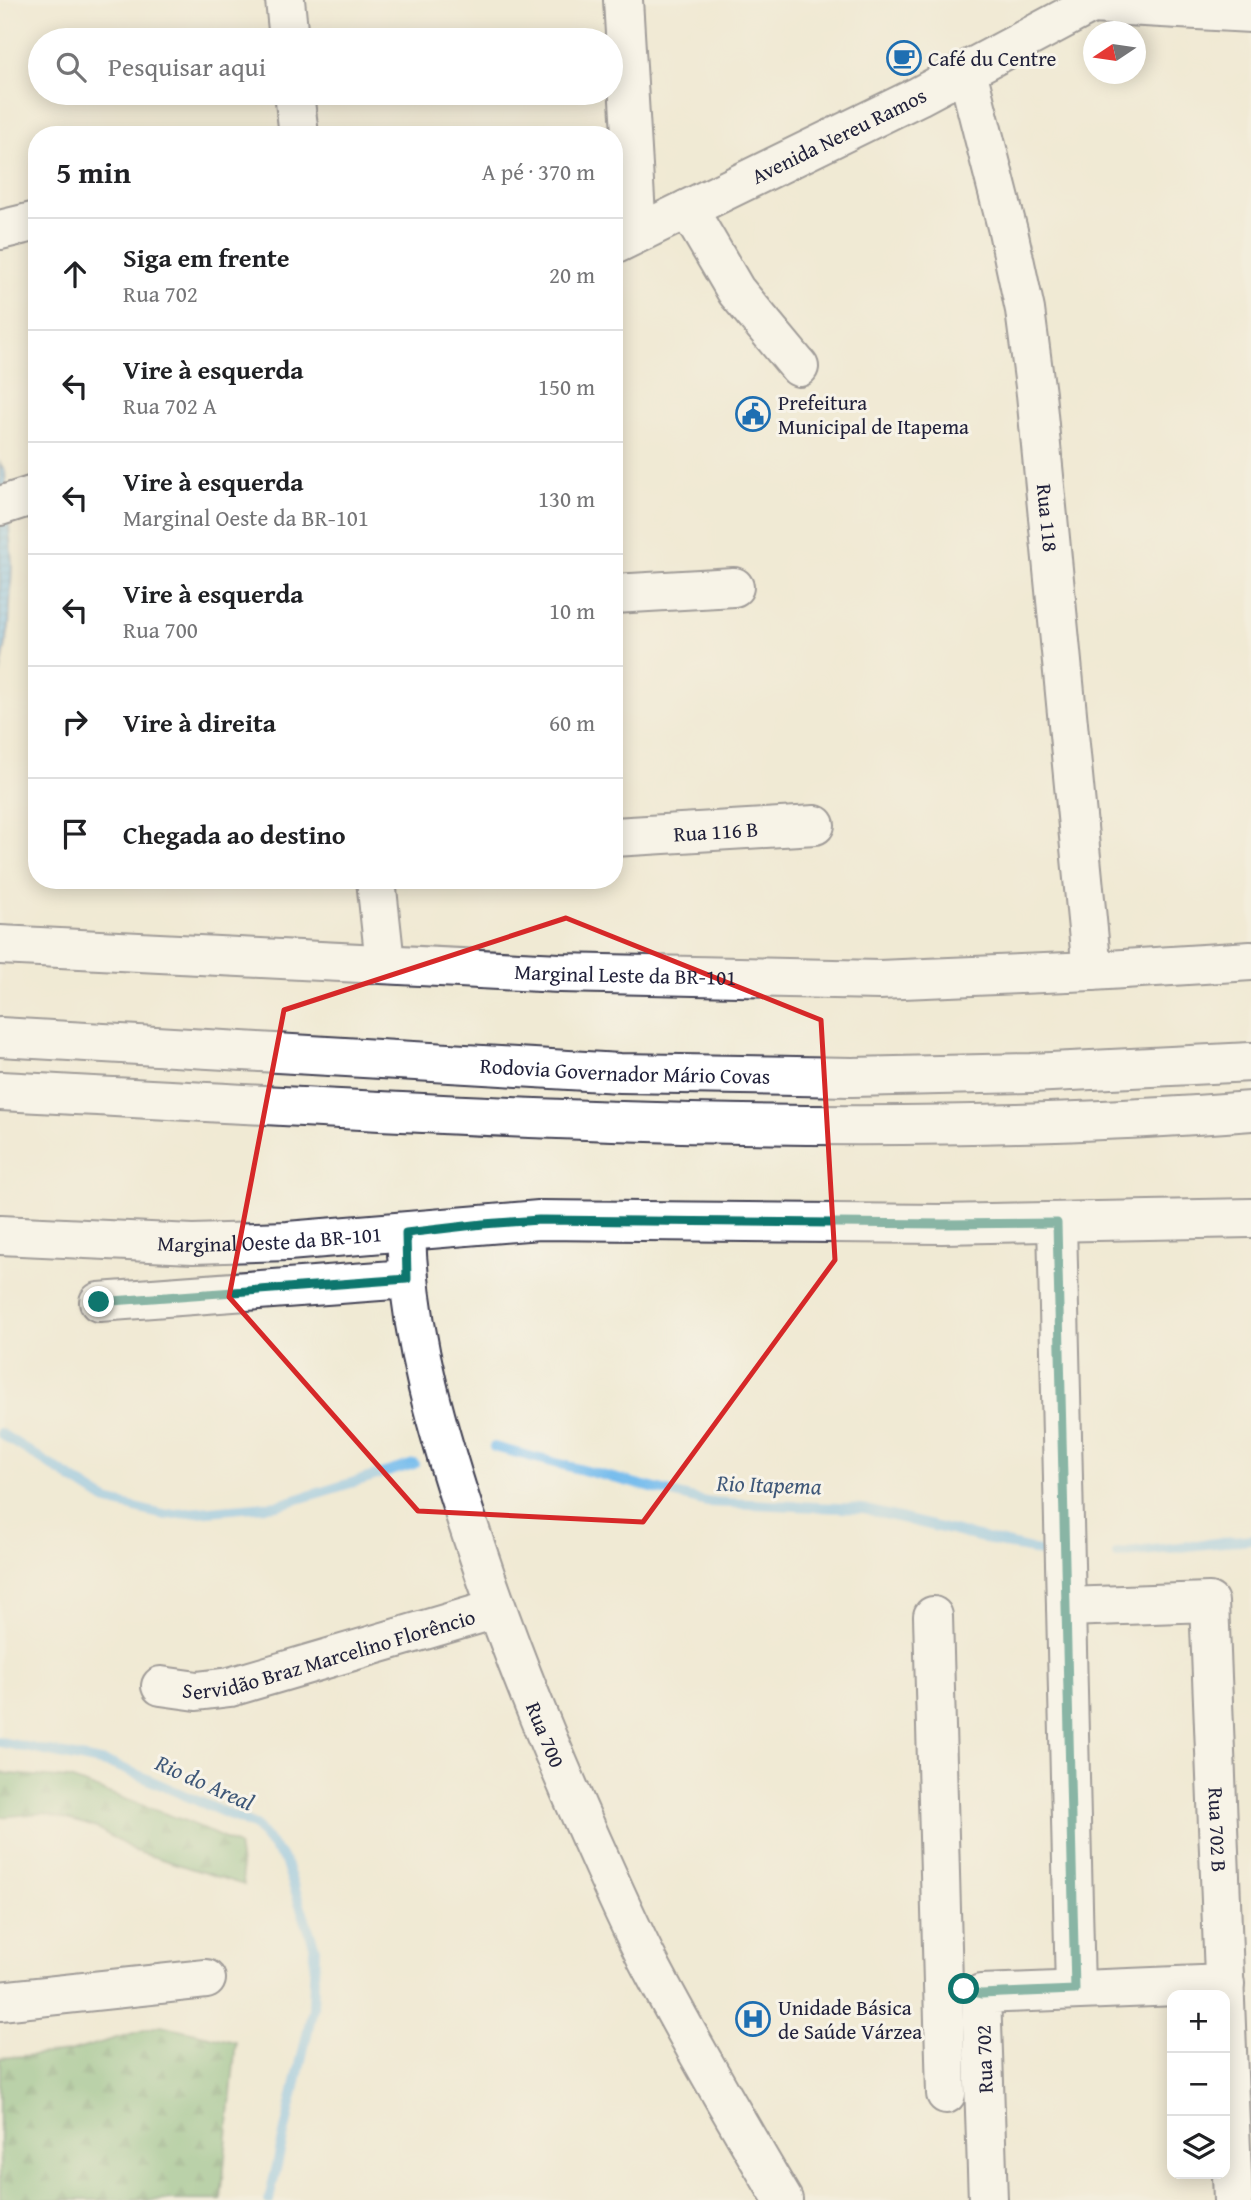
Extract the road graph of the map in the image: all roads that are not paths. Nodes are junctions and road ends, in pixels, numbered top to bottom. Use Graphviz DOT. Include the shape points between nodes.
graph roads {
  1 [pos="285,0"];
  2 [pos="623,0"];
  3 [pos="1093,1"];
  4 [pos="1251,17"];
  5 [pos="288,28"];
  6 [pos="967,71"];
  7 [pos="295,105"];
  8 [pos="298,126"];
  9 [pos="688,209"];
  10 [pos="28,223"];
  11 [pos="0,230"];
  12 [pos="626,239"];
  13 [pos="799,367"];
  14 [pos="28,497"];
  15 [pos="0,506"];
  16 [pos="734,587"];
  17 [pos="623,594"];
  18 [pos="815,825"];
  19 [pos="623,836"];
  20 [pos="377,889"];
  21 [pos="0,945"];
  22 [pos="1251,961"];
  23 [pos="384,963"];
  24 [pos="1092,971"];
  25 [pos="0,1037"];
  26 [pos="1251,1062"];
  27 [pos="0,1091"];
  28 [pos="1251,1111"];
  29 [pos="1251,1218"];
  30 [pos="1057,1223"];
  31 [pos="406,1233"];
  32 [pos="1,1235"];
  33 [pos="407,1279"];
  34 [pos="99,1302"];
  35 [pos="1066,1607"];
  36 [pos="496,1609"];
  37 [pos="933,1616"];
  38 [pos="161,1686"];
  39 [pos="206,1979"];
  40 [pos="943,1983"];
  41 [pos="1225,1983"];
  42 [pos="1075,1990"];
  43 [pos="981,1994"];
  44 [pos="0,2001"];
  45 [pos="946,2094"];
  46 [pos="783,2200"];
  47 [pos="988,2200"];
  48 [pos="1233,2200"];
  1 -- 5 [label="main road"];
  2 -- 12 [label="main road"];
  3 -- 4 [label="main road"];
  3 -- 6 [label="main road, Avenida Nereu Ramos"];
  6 -- 9 [label="main road, Avenida Nereu Ramos"];
  6 -- 24 [label="main road, Rua 118" via="1025,310"];
  7 -- 8 [label="main road"];
  9 -- 12 [label="main road, Avenida Nereu Ramos"];
  9 -- 13 [label="main road" via="736,290"];
  10 -- 11 [label="main road"];
  14 -- 15 [label="main road"];
  16 -- 17 [label="main road"];
  18 -- 19 [label="main road, Rua 116 B"];
  20 -- 23 [label="main road"];
  21 -- 23 [label="main road, Marginal Leste da BR-101"];
  22 -- 24 [label="main road, Marginal Leste da BR-101"];
  23 -- 24 [label="main road, Marginal Leste da BR-101" via="560,973 879,980"];
  25 -- 26 [label="main road, Rodovia Governador Mário Covas" via="634,1073 852,1077"];
  27 -- 28 [label="main road" via="602,1121 785,1125 967,1125"];
  29 -- 30 [label="main road, Marginal Oeste da BR-101"];
  30 -- 31 [label="main road, Marginal Oeste da BR-101" via="539,1220"];
  30 -- 35 [label="main road"];
  31 -- 32 [label="main road, Marginal Oeste da BR-101" via="193,1244"];
  31 -- 33 [label="main road, Rua 700"];
  33 -- 34 [label="main road"];
  33 -- 36 [label="main road, Rua 700" via="424,1374"];
  35 -- 41 [label="main road, Rua 702 B" via="1209,1602"];
  35 -- 42 [label="main road"];
  36 -- 38 [label="main road, Servidão Braz Marcelino Florêncio" via="230,1687 197,1691"];
  36 -- 46 [label="main road, Rua 700" via="621,1907"];
  37 -- 40 [label="main road"];
  39 -- 44 [label="main road"];
  40 -- 43 [label="main road"];
  40 -- 45 [label="main road"];
  41 -- 42 [label="main road, Rua 702"];
  41 -- 48 [label="main road, Rua 702 B"];
  42 -- 43 [label="main road, Rua 702"];
  43 -- 47 [label="main road, Rua 702"];
}
